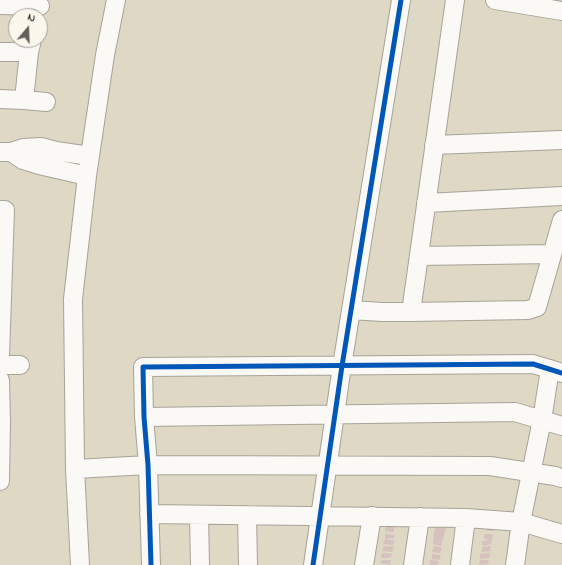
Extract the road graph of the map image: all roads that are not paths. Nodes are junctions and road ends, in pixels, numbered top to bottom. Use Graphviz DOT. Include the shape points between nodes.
graph roads {
  1 [pos="116,0"];
  2 [pos="401,0"];
  3 [pos="455,0"];
  4 [pos="507,1"];
  5 [pos="0,5"];
  6 [pos="40,7"];
  7 [pos="562,11"];
  8 [pos="20,48"];
  9 [pos="30,48"];
  10 [pos="0,52"];
  11 [pos="0,99"];
  12 [pos="24,100"];
  13 [pos="46,102"];
  14 [pos="562,140"];
  15 [pos="434,145"];
  16 [pos="6,152"];
  17 [pos="90,156"];
  18 [pos="87,176"];
  19 [pos="562,196"];
  20 [pos="426,203"];
  21 [pos="0,210"];
  22 [pos="562,220"];
  23 [pos="552,254"];
  24 [pos="419,256"];
  25 [pos="2,261"];
  26 [pos="350,310"];
  27 [pos="411,312"];
  28 [pos="1,314"];
  29 [pos="0,356"];
  30 [pos="0,365"];
  31 [pos="20,365"];
  32 [pos="342,366"];
  33 [pos="556,371"];
  34 [pos="0,380"];
  35 [pos="335,414"];
  36 [pos="144,417"];
  37 [pos="542,420"];
  38 [pos="0,422"];
  39 [pos="562,426"];
  40 [pos="148,465"];
  41 [pos="328,466"];
  42 [pos="75,468"];
  43 [pos="0,472"];
  44 [pos="531,472"];
  45 [pos="562,478"];
  46 [pos="0,482"];
  47 [pos="149,514"];
  48 [pos="199,515"];
  49 [pos="247,515"];
  50 [pos="320,516"];
  51 [pos="372,516"];
  52 [pos="420,517"];
  53 [pos="466,518"];
  54 [pos="521,522"];
  55 [pos="562,534"];
  56 [pos="80,565"];
  57 [pos="151,565"];
  58 [pos="200,565"];
  59 [pos="248,565"];
  60 [pos="313,565"];
  61 [pos="364,565"];
  62 [pos="413,565"];
  63 [pos="460,565"];
  64 [pos="515,565"];
  1 -- 17 [label="street"];
  2 -- 26 [label="street"];
  3 -- 15 [label="street"];
  4 -- 7 [label="street"];
  5 -- 6 [label="street"];
  8 -- 10 [label="street"];
  9 -- 12 [label="street"];
  11 -- 12 [label="street"];
  12 -- 13 [label="street"];
  14 -- 15 [label="street"];
  15 -- 20 [label="street"];
  16 -- 17 [label="street" via="41,147"];
  16 -- 18 [label="street" via="38,165"];
  17 -- 18 [label="street"];
  18 -- 42 [label="street" via="73,299"];
  19 -- 20 [label="street"];
  20 -- 24 [label="street"];
  21 -- 25 [label="street" via="5,210"];
  22 -- 23 [label="street"];
  23 -- 24 [label="street"];
  23 -- 27 [label="street" via="537,307 528,310"];
  24 -- 27 [label="street"];
  25 -- 28 [label="street"];
  26 -- 27 [label="street"];
  26 -- 32 [label="street"];
  28 -- 29 [label="street"];
  30 -- 31 [label="street"];
  32 -- 33 [label="street" via="533,364"];
  32 -- 35 [label="street"];
  32 -- 36 [label="street" via="144,367"];
  33 -- 37 [label="street"];
  34 -- 38 [label="street"];
  35 -- 36 [label="street"];
  35 -- 37 [label="street" via="515,412"];
  35 -- 41 [label="street"];
  36 -- 40 [label="street"];
  37 -- 39 [label="street"];
  37 -- 44 [label="street"];
  38 -- 43 [label="street"];
  40 -- 41 [label="street"];
  40 -- 42 [label="street"];
  40 -- 47 [label="street"];
  41 -- 44 [label="street" via="490,466"];
  41 -- 50 [label="street"];
  42 -- 56 [label="street"];
  43 -- 46 [label="street"];
  44 -- 45 [label="street"];
  44 -- 54 [label="street"];
  47 -- 48 [label="street"];
  47 -- 57 [label="street"];
  48 -- 49 [label="street"];
  48 -- 58 [label="street"];
  49 -- 50 [label="street"];
  49 -- 59 [label="street"];
  50 -- 51 [label="street"];
  50 -- 60 [label="street"];
  51 -- 52 [label="street"];
  51 -- 61 [label="street"];
  52 -- 53 [label="street"];
  52 -- 62 [label="street"];
  53 -- 54 [label="street"];
  53 -- 63 [label="street"];
  54 -- 55 [label="street"];
  54 -- 64 [label="street"];
}
